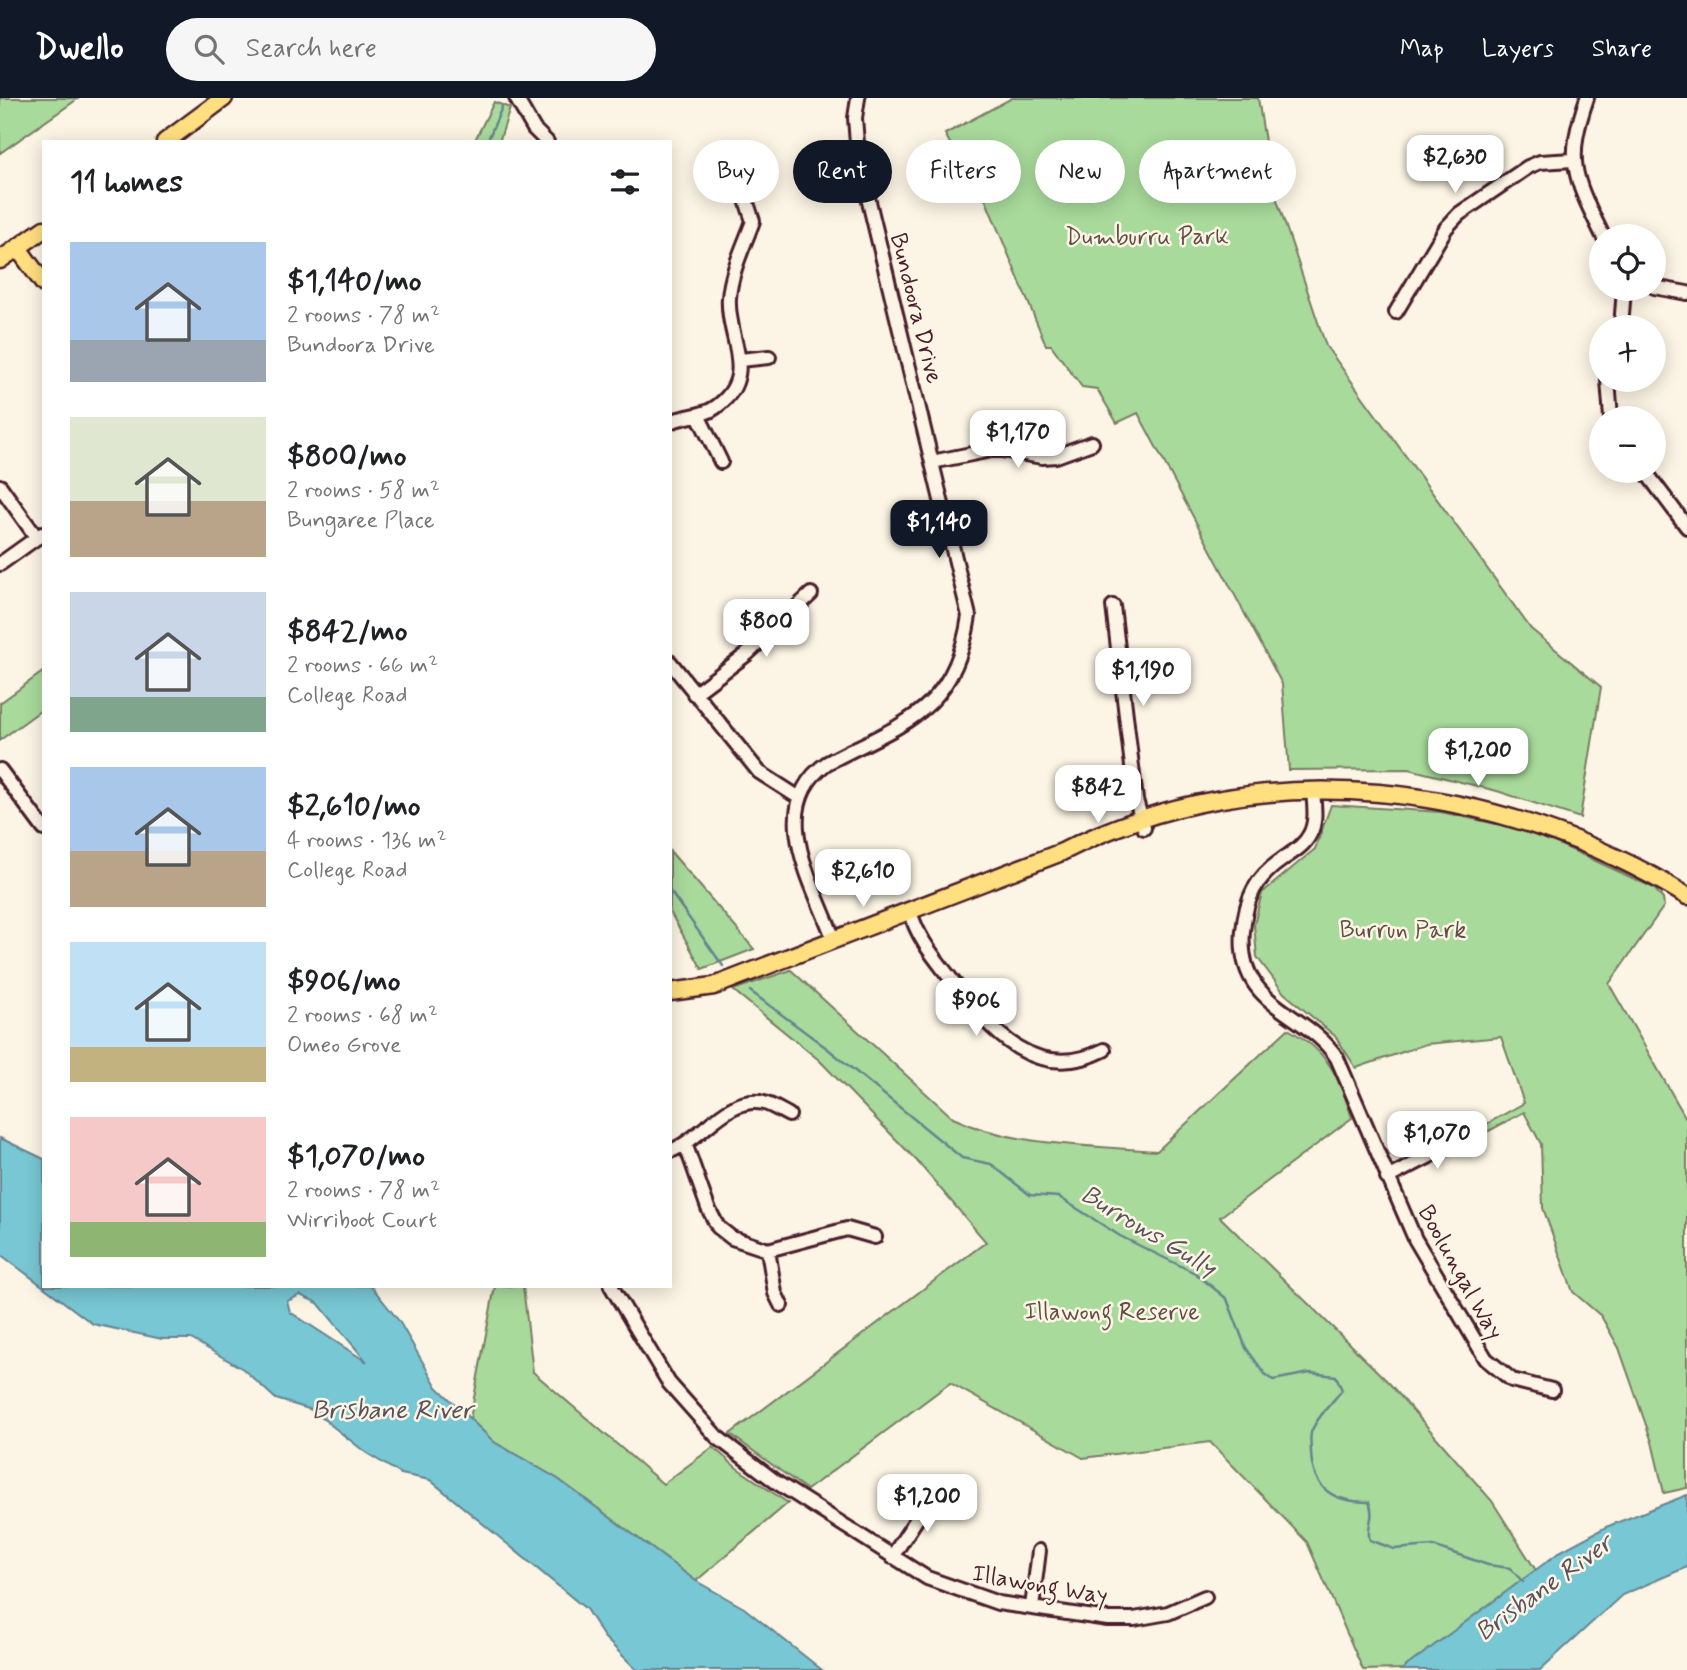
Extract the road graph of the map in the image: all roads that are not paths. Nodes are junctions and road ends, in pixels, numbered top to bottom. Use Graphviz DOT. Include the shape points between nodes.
graph roads {
  1 [pos="224,98"];
  2 [pos="516,98"];
  3 [pos="858,98"];
  4 [pos="1587,98"];
  5 [pos="167,140"];
  6 [pos="545,140"];
  7 [pos="1573,160"];
  8 [pos="747,203"];
  9 [pos="1597,224"];
  10 [pos="42,230"];
  11 [pos="18,248"];
  12 [pos="0,260"];
  13 [pos="42,281"];
  14 [pos="1666,289"];
  15 [pos="1687,292"];
  16 [pos="1396,312"];
  17 [pos="769,356"];
  18 [pos="740,360"];
  19 [pos="698,415"];
  20 [pos="672,422"];
  21 [pos="1092,443"];
  22 [pos="932,461"];
  23 [pos="721,462"];
  24 [pos="1654,483"];
  25 [pos="0,486"];
  26 [pos="1687,527"];
  27 [pos="41,535"];
  28 [pos="0,564"];
  29 [pos="811,594"];
  30 [pos="1113,606"];
  31 [pos="672,665"];
  32 [pos="694,694"];
  33 [pos="0,770"];
  34 [pos="1312,792"];
  35 [pos="798,797"];
  36 [pos="1142,823"];
  37 [pos="42,826"];
  38 [pos="1687,896"];
  39 [pos="909,911"];
  40 [pos="834,940"];
  41 [pos="672,992"];
  42 [pos="1104,1050"];
  43 [pos="789,1115"];
  44 [pos="1473,1134"];
  45 [pos="686,1146"];
  46 [pos="672,1150"];
  47 [pos="1387,1178"];
  48 [pos="875,1237"];
  49 [pos="768,1250"];
  50 [pos="612,1288"];
  51 [pos="781,1305"];
  52 [pos="1552,1391"];
  53 [pos="941,1491"];
  54 [pos="1039,1551"];
  55 [pos="892,1557"];
  56 [pos="1205,1597"];
  57 [pos="1032,1607"];
  1 -- 5 [label="main road"];
  2 -- 6 [label="street"];
  3 -- 22 [label="street, Bundoora Drive" via="858,156"];
  4 -- 7 [label="street" via="1574,139"];
  7 -- 9 [label="street" via="1577,181"];
  7 -- 16 [label="street" via="1528,167 1459,214"];
  8 -- 18 [label="street" via="753,221 729,300"];
  10 -- 11 [label="main road"];
  11 -- 12 [label="main road"];
  11 -- 13 [label="main road"];
  14 -- 15 [label="street"];
  17 -- 18 [label="street"];
  18 -- 19 [label="street" via="727,397"];
  19 -- 20 [label="street"];
  19 -- 23 [label="street"];
  21 -- 22 [label="street" via="1056,456 996,449"];
  22 -- 35 [label="street, Bundoora Drive" via="969,616 956,670 934,701 820,768"];
  24 -- 26 [label="street"];
  25 -- 27 [label="street"];
  27 -- 28 [label="street"];
  29 -- 32 [label="street" via="747,654"];
  30 -- 36 [label="street"];
  31 -- 32 [label="street"];
  32 -- 35 [label="street" via="759,772"];
  33 -- 37 [label="street"];
  34 -- 36 [label="main road" via="1208,800"];
  34 -- 38 [label="main road" via="1416,796 1511,816 1591,844"];
  34 -- 47 [label="street, Boolungal Way" via="1310,834 1269,868 1249,896 1244,956 1266,999 1323,1040 1337,1058"];
  35 -- 40 [label="street" via="800,848"];
  36 -- 39 [label="main road" via="1101,832 1062,852"];
  39 -- 40 [label="main road"];
  39 -- 42 [label="street" via="917,934 987,1026 1006,1042 1027,1054 1058,1060 1083,1059"];
  40 -- 41 [label="main road" via="714,985"];
  43 -- 45 [label="street" via="765,1103 747,1102 729,1110"];
  44 -- 47 [label="street"];
  45 -- 46 [label="street"];
  45 -- 49 [label="street" via="718,1227 749,1247"];
  47 -- 52 [label="street, Boolungal Way" via="1415,1239 1486,1359 1512,1380"];
  48 -- 49 [label="street" via="847,1229"];
  49 -- 51 [label="street"];
  50 -- 55 [label="street, Illawong Way" via="669,1383 717,1437 748,1463"];
  53 -- 55 [label="street" via="929,1500"];
  54 -- 57 [label="street"];
  55 -- 57 [label="street, Illawong Way" via="957,1591"];
  56 -- 57 [label="street, Illawong Way" via="1168,1613 1134,1619"];
}
